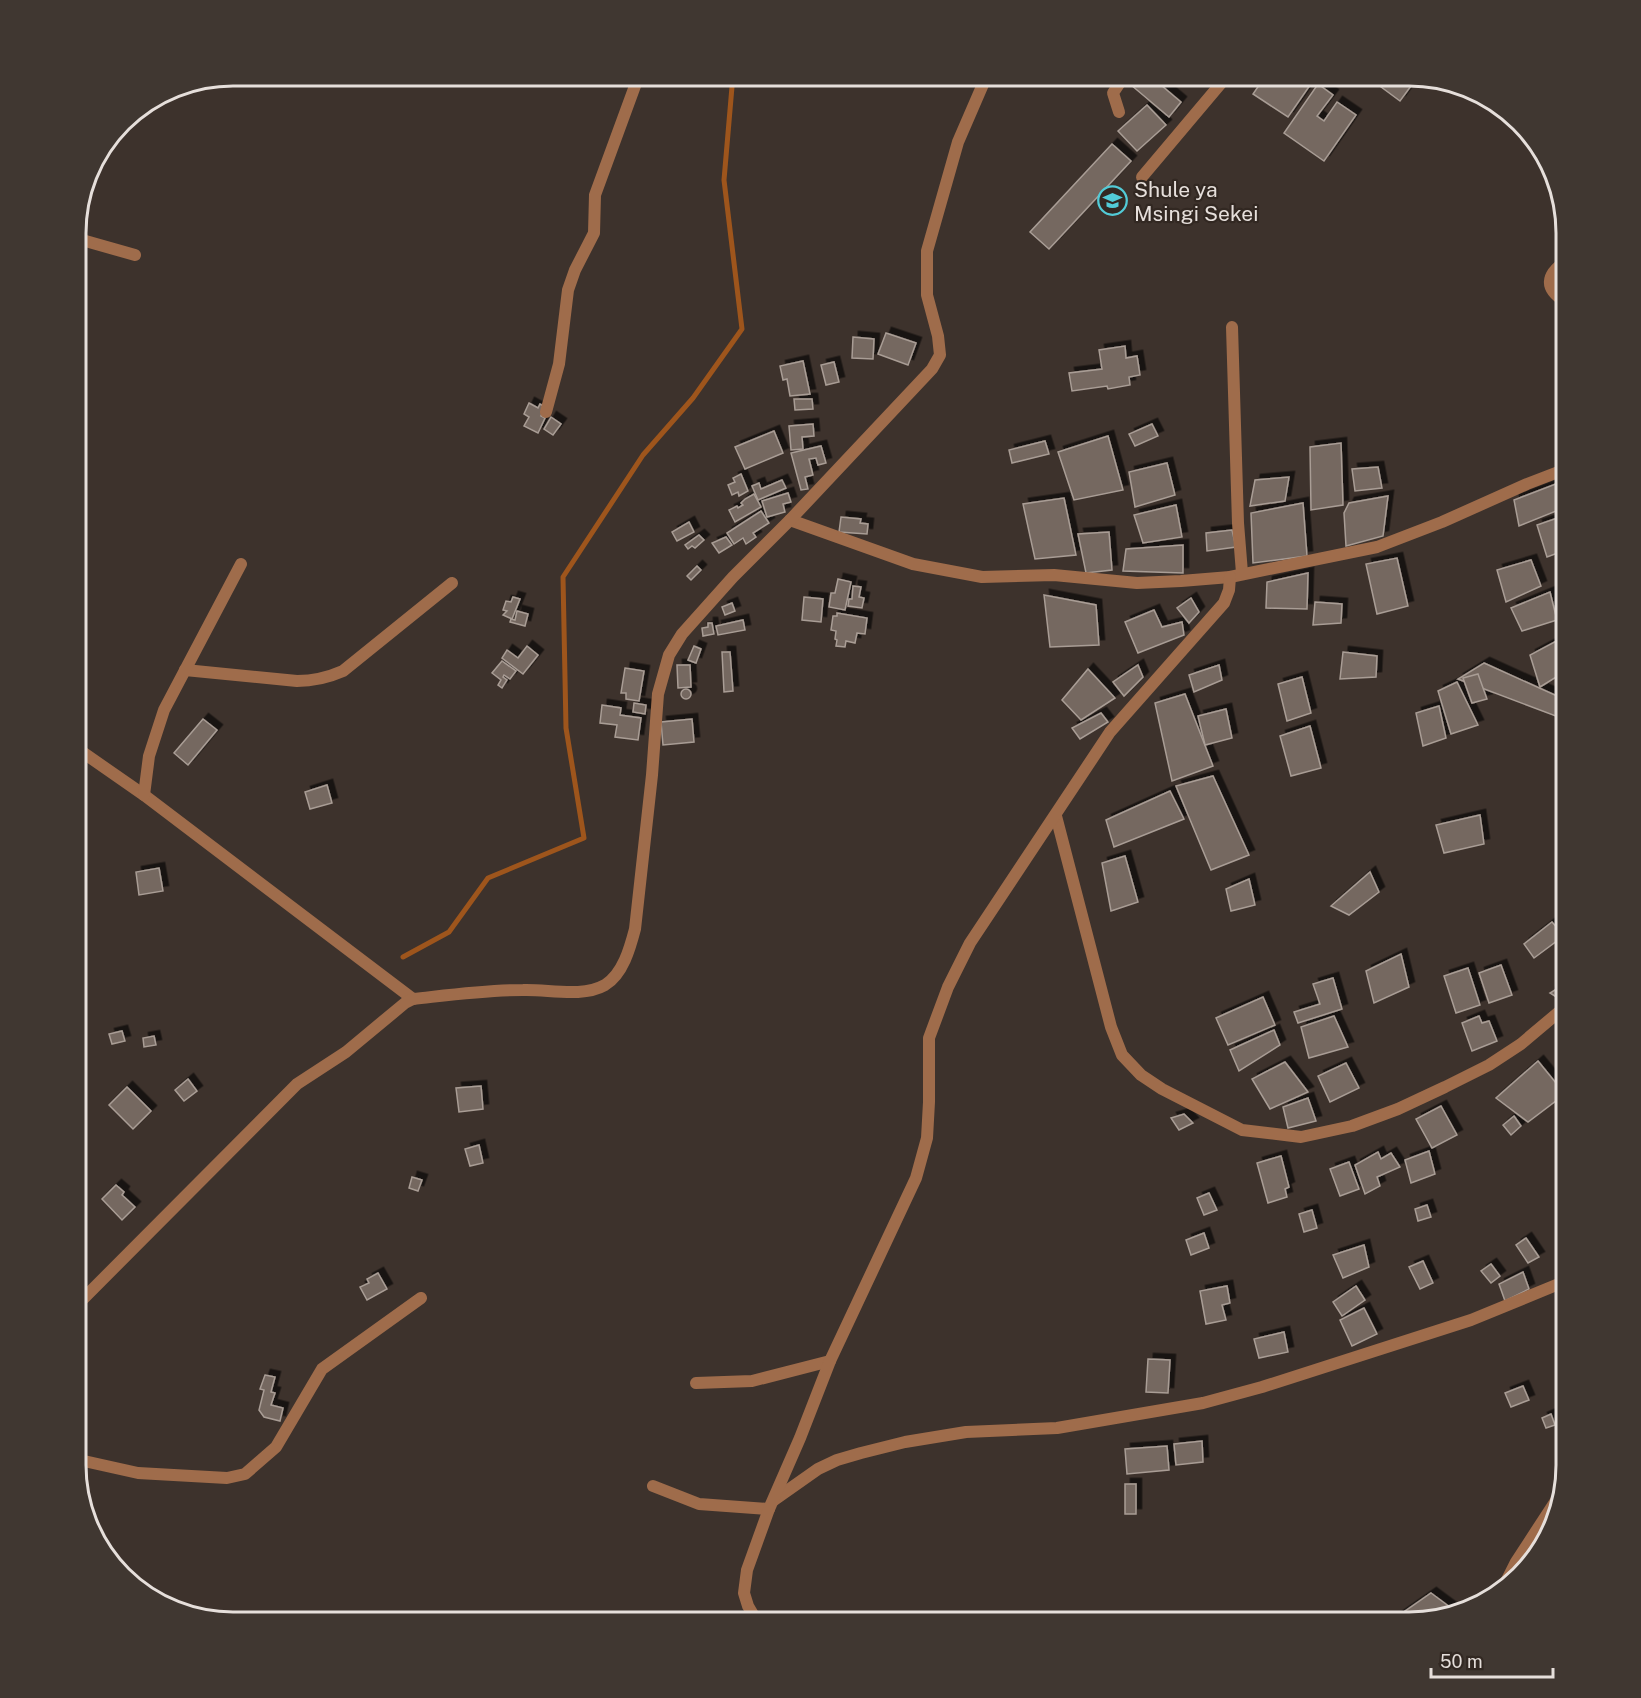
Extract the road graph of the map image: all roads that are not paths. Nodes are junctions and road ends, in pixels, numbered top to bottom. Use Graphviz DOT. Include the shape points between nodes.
graph roads {
  1 [pos="635,86"];
  2 [pos="982,86"];
  3 [pos="1118,86"];
  4 [pos="1219,86"];
  5 [pos="1119,112"];
  6 [pos="1142,177"];
  7 [pos="86,241"];
  8 [pos="135,255"];
  9 [pos="1556,269"];
  10 [pos="1556,294"];
  11 [pos="1233,327"];
  12 [pos="546,412"];
  13 [pos="1556,473"];
  14 [pos="790,520"];
  15 [pos="241,564"];
  16 [pos="1236,575"];
  17 [pos="452,583"];
  18 [pos="185,670"];
  19 [pos="86,755"];
  20 [pos="144,795"];
  21 [pos="1056,816"];
  22 [pos="413,999"];
  23 [pos="1556,1014"];
  24 [pos="1556,1285"];
  25 [pos="86,1296"];
  26 [pos="420,1298"];
  27 [pos="830,1361"];
  28 [pos="696,1383"];
  29 [pos="86,1461"];
  30 [pos="653,1486"];
  31 [pos="772,1504"];
  32 [pos="1546,1516"];
  33 [pos="1513,1568"];
  34 [pos="752,1612"];
  1 -- 12 [label="street" via="596,195 594,233 568,290 559,364"];
  2 -- 14 [label="street" via="958,142 927,251 927,295 940,355 932,369"];
  3 -- 5 [label="street" via="1113,93"];
  4 -- 6 [label="street"];
  7 -- 8 [label="street"];
  9 -- 10 [label="street" via="1548,282"];
  11 -- 16 [label="street"];
  13 -- 16 [label="street" via="1377,547"];
  14 -- 16 [label="street" via="913,564 982,577 1054,575 1137,583"];
  14 -- 22 [label="street" via="682,633 669,655 658,694 635,929 619,970 605,985 584,991 525,989"];
  15 -- 18 [label="street"];
  16 -- 21 [label="street" via="1224,603 1110,732"];
  17 -- 18 [label="street" via="343,671 328,678 297,681"];
  18 -- 20 [label="street" via="172,690 155,734"];
  19 -- 20 [label="street"];
  20 -- 22 [label="street"];
  21 -- 23 [label="street" via="1111,1027 1122,1055 1162,1089 1242,1130 1301,1137 1352,1126 1398,1109 1489,1065"];
  21 -- 27 [label="street" via="970,943 948,987 929,1038 927,1138 916,1178"];
  22 -- 25 [label="street" via="338,1058 297,1084"];
  24 -- 31 [label="street" via="1471,1320 1203,1403 1057,1428 966,1432 861,1453 818,1469"];
  26 -- 29 [label="street" via="322,1369 276,1447 244,1474 227,1478 138,1473"];
  27 -- 28 [label="street" via="752,1381"];
  27 -- 31 [label="street"];
  30 -- 31 [label="street" via="699,1504"];
  31 -- 34 [label="street" via="747,1570 744,1593"];
  32 -- 33 [label="street"];
}
